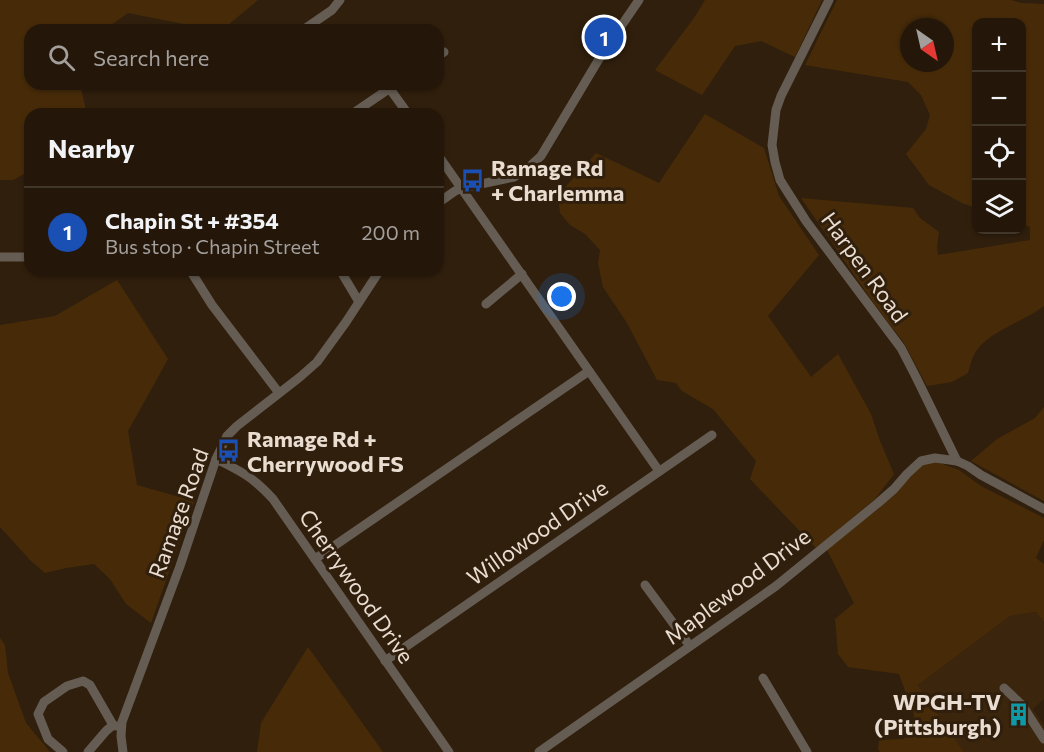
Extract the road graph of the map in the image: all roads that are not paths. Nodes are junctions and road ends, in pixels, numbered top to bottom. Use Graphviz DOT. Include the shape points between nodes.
graph roads {
  1 [pos="340,0"];
  2 [pos="639,0"];
  3 [pos="829,0"];
  4 [pos="312,24"];
  5 [pos="387,90"];
  6 [pos="395,90"];
  7 [pos="361,108"];
  8 [pos="405,108"];
  9 [pos="444,164"];
  10 [pos="462,188"];
  11 [pos="444,199"];
  12 [pos="0,257"];
  13 [pos="24,257"];
  14 [pos="522,274"];
  15 [pos="194,276"];
  16 [pos="344,276"];
  17 [pos="376,276"];
  18 [pos="359,302"];
  19 [pos="486,304"];
  20 [pos="589,370"];
  21 [pos="279,393"];
  22 [pos="712,435"];
  23 [pos="216,459"];
  24 [pos="957,461"];
  25 [pos="659,471"];
  26 [pos="1044,509"];
  27 [pos="315,559"];
  28 [pos="645,585"];
  29 [pos="690,646"];
  30 [pos="385,661"];
  31 [pos="763,678"];
  32 [pos="1004,688"];
  33 [pos="117,726"];
  34 [pos="1044,739"];
  35 [pos="63,752"];
  36 [pos="88,752"];
  37 [pos="123,752"];
  38 [pos="449,752"];
  39 [pos="538,752"];
  40 [pos="807,752"];
  1 -- 4 [label="street"];
  2 -- 10 [label="street" via="541,156 514,177"];
  3 -- 24 [label="street, Harpen Road" via="781,96 772,145 775,162 780,180 807,221 901,348"];
  5 -- 7 [label="street"];
  6 -- 8 [label="street"];
  9 -- 10 [label="street"];
  10 -- 11 [label="street"];
  10 -- 14 [label="street"];
  12 -- 13 [label="street"];
  14 -- 19 [label="street"];
  14 -- 20 [label="street"];
  15 -- 21 [label="street"];
  16 -- 18 [label="street"];
  17 -- 18 [label="street, Ramage Road"];
  18 -- 21 [label="street, Ramage Road" via="317,362"];
  20 -- 25 [label="street"];
  20 -- 27 [label="street"];
  21 -- 23 [label="street, Ramage Road" via="227,436"];
  22 -- 25 [label="street, Willowood Drive"];
  23 -- 27 [label="street, Cherrywood Drive" via="260,484"];
  23 -- 33 [label="street, Ramage Road" via="180,566"];
  24 -- 26 [label="street"];
  24 -- 29 [label="street, Maplewood Drive" via="935,458 921,462 878,503 776,586"];
  25 -- 30 [label="street, Willowood Drive"];
  27 -- 30 [label="street, Cherrywood Drive"];
  28 -- 29 [label="street"];
  29 -- 39 [label="street, Maplewood Drive"];
  30 -- 38 [label="street, Cherrywood Drive"];
  31 -- 40 [label="street"];
  32 -- 34 [label="street" via="1022,705"];
  33 -- 35 [label="street" via="90,685 83,681 67,686 44,702 38,714 48,739"];
  33 -- 36 [label="street" via="106,731"];
  33 -- 37 [label="street, Ramage Road"];
}
